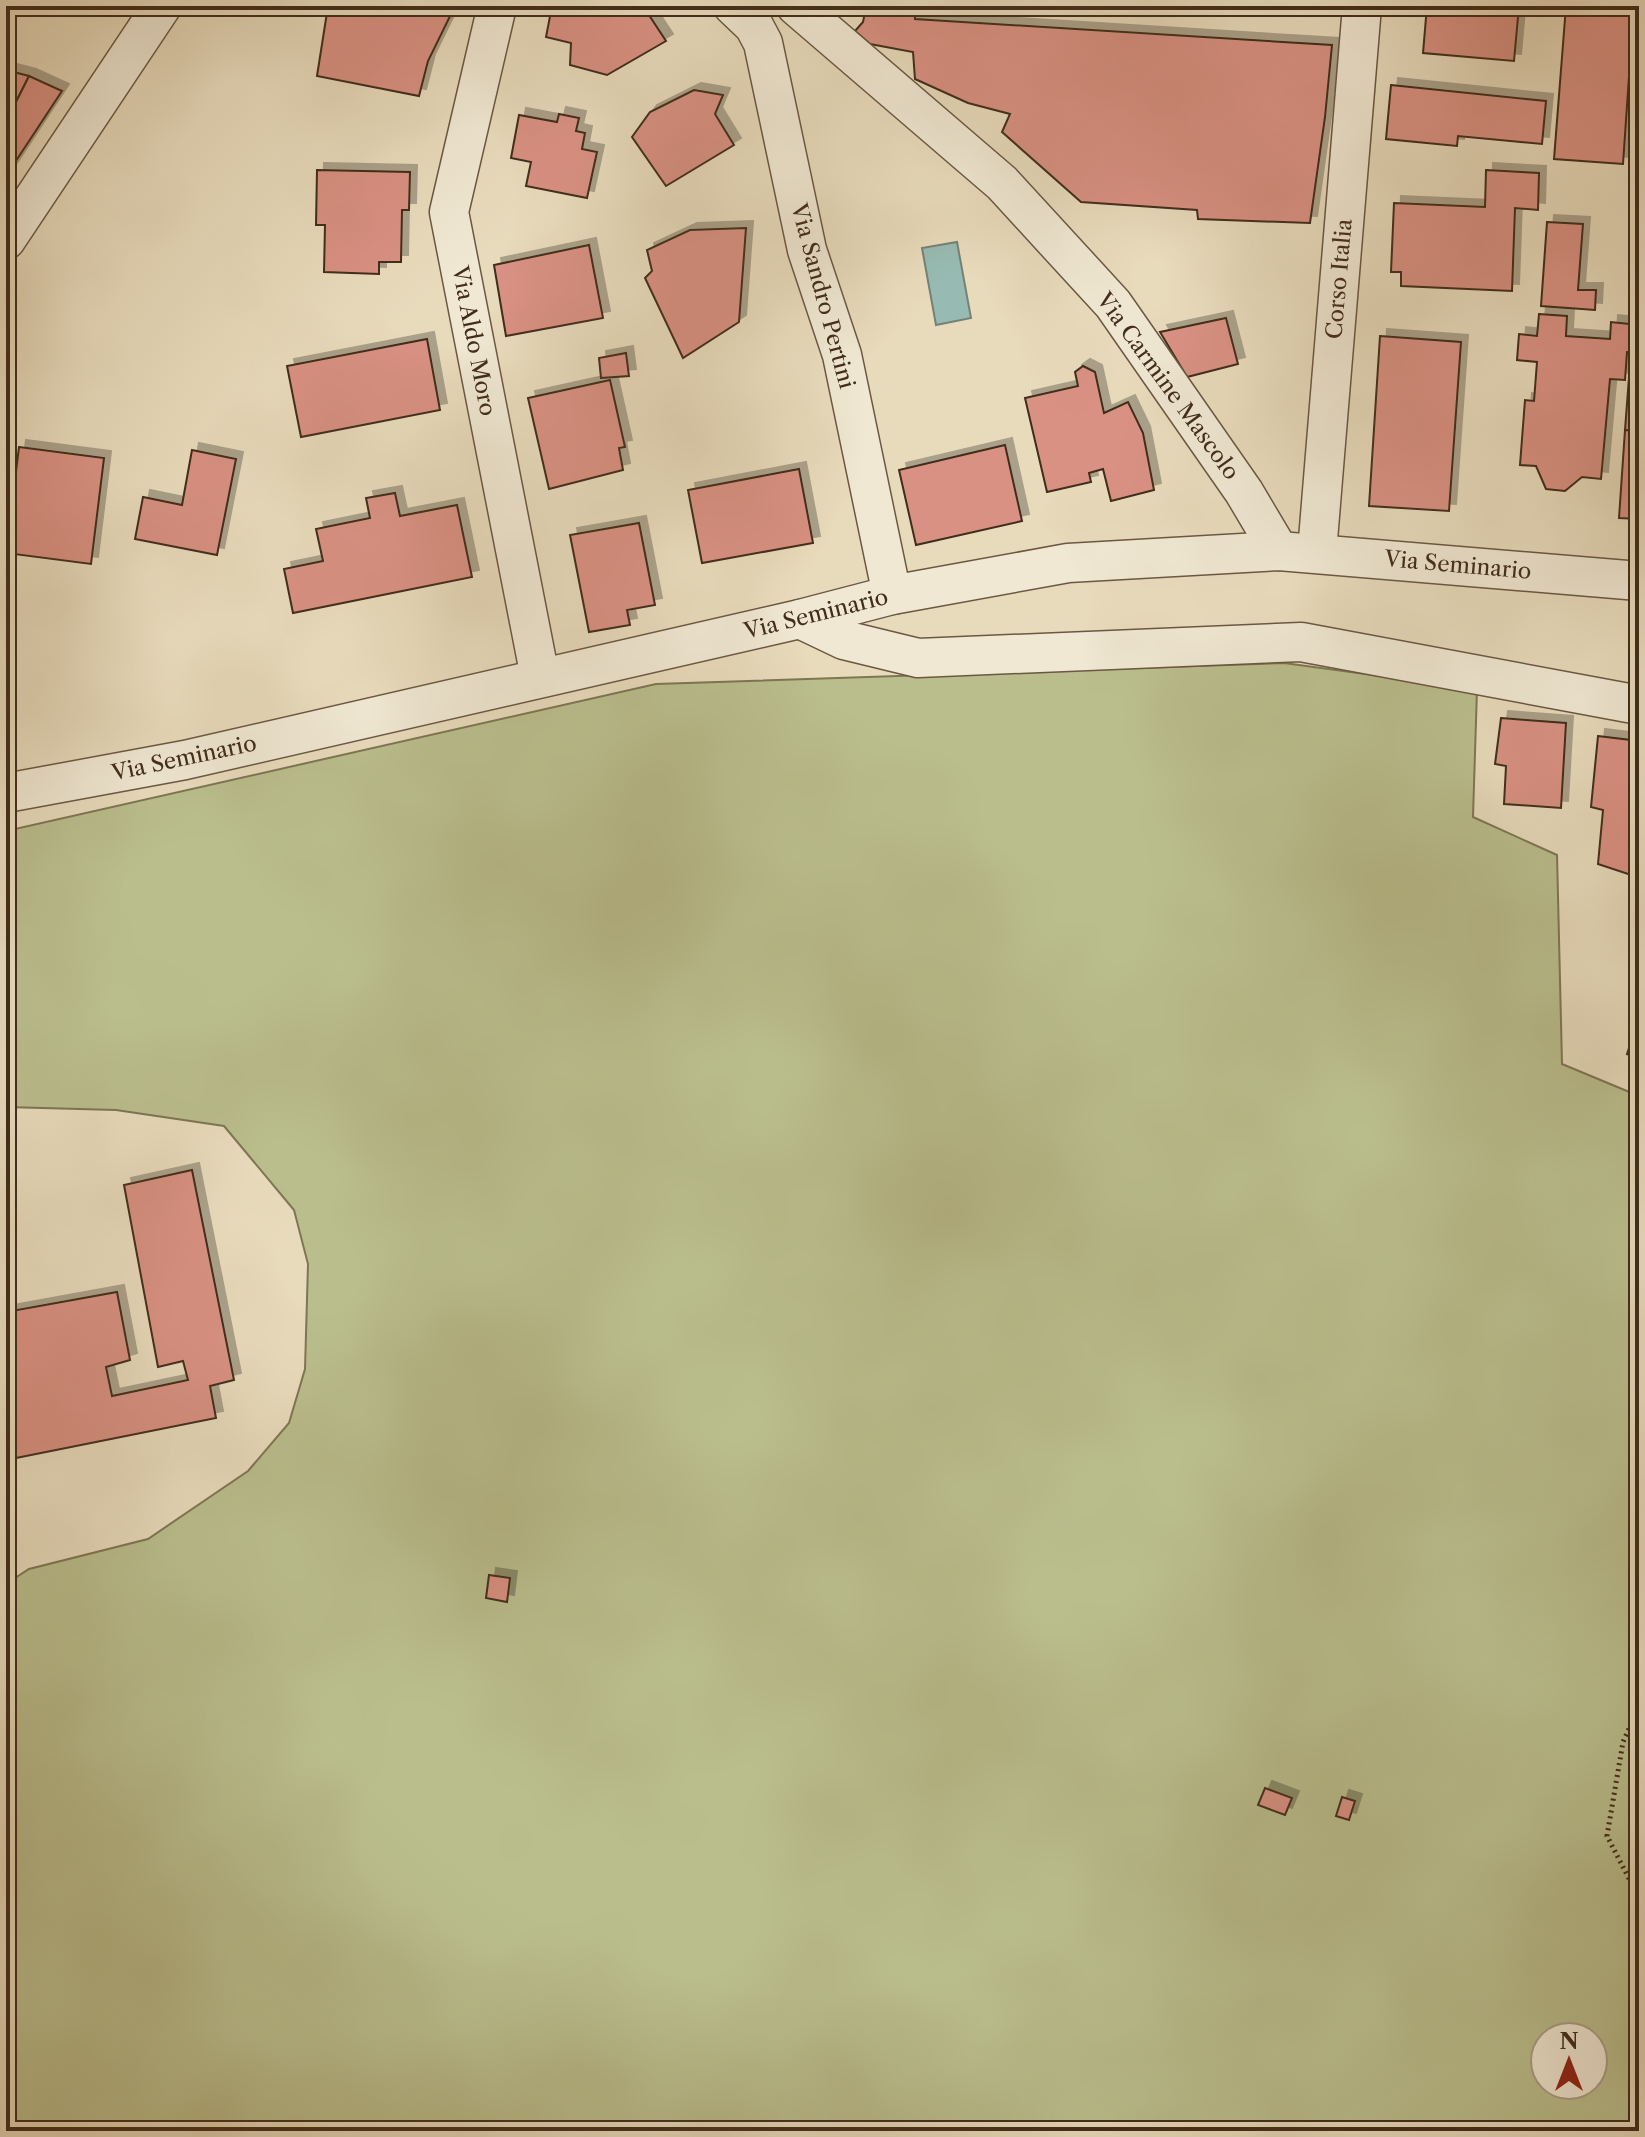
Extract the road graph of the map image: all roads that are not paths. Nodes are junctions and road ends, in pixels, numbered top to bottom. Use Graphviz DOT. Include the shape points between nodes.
graph roads {
  1 [pos="162,6"];
  2 [pos="497,6"];
  3 [pos="733,6"];
  4 [pos="796,6"];
  5 [pos="1362,6"];
  6 [pos="9,231"];
  7 [pos="1279,551"];
  8 [pos="1317,552"];
  9 [pos="1639,581"];
  10 [pos="892,595"];
  11 [pos="800,619"];
  12 [pos="540,677"];
  13 [pos="1639,705"];
  14 [pos="6,793"];
  1 -- 6 [label="street"];
  2 -- 12 [label="street, Via Aldo Moro" via="449,212"];
  3 -- 10 [label="street, Via Sandro Pertini" via="763,43 807,250 842,355"];
  4 -- 7 [label="street, Via Carmine Mascolo" via="1002,183 1113,304"];
  5 -- 8 [label="street, Corso Italia"];
  7 -- 8 [label="street, Via Seminario"];
  7 -- 10 [label="street, Via Seminario" via="1068,563"];
  8 -- 9 [label="street, Via Seminario"];
  10 -- 11 [label="street, Via Seminario"];
  11 -- 12 [label="street, Via Seminario"];
  11 -- 13 [label="street" via="844,640 918,658 1301,642"];
  12 -- 14 [label="street, Via Seminario" via="185,760"];
}
